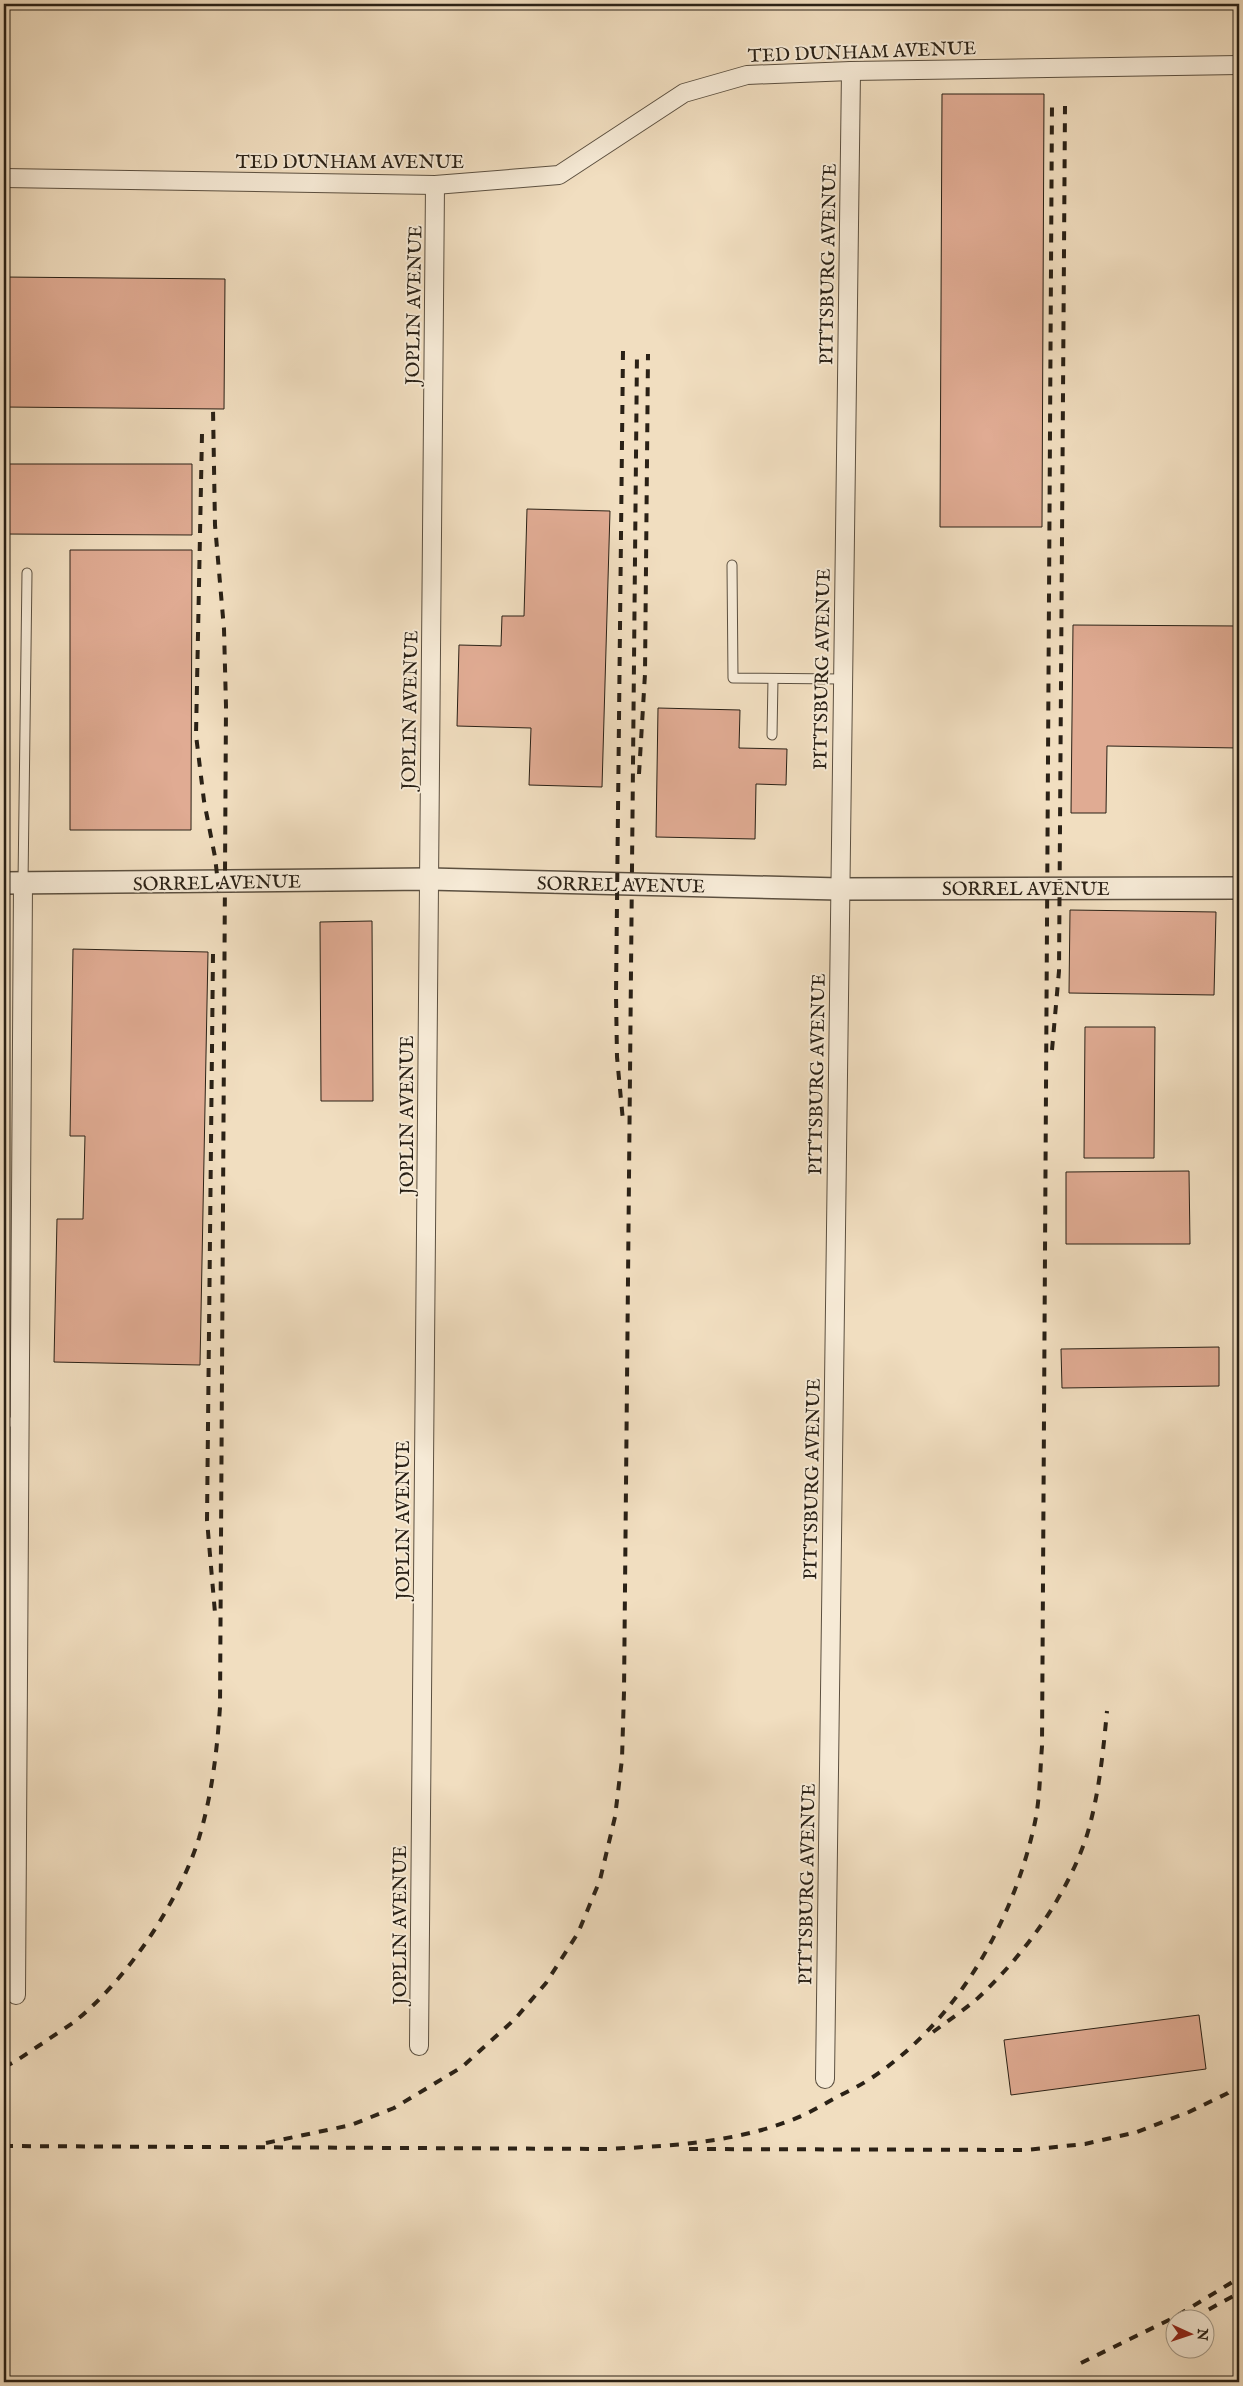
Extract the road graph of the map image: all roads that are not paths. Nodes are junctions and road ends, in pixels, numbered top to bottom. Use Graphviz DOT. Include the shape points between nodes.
graph roads {
  1 [pos="1239,65"];
  2 [pos="851,70"];
  3 [pos="4,178"];
  4 [pos="435,185"];
  5 [pos="732,565"];
  6 [pos="27,573"];
  7 [pos="773,679"];
  8 [pos="842,679"];
  9 [pos="772,735"];
  10 [pos="429,880"];
  11 [pos="13,883"];
  12 [pos="1239,888"];
  13 [pos="839,889"];
  14 [pos="12,1422"];
  15 [pos="16,1995"];
  16 [pos="419,2046"];
  17 [pos="825,2079"];
  1 -- 2 [label="street, TED DUNHAM AVENUE"];
  2 -- 4 [label="street, TED DUNHAM AVENUE" via="746,75 684,94 559,175"];
  2 -- 8 [label="street, PITTSBURG AVENUE"];
  3 -- 4 [label="street, TED DUNHAM AVENUE"];
  4 -- 10 [label="street, JOPLIN AVENUE"];
  5 -- 7 [label="lane" via="733,678"];
  6 -- 11 [label="lane"];
  7 -- 8 [label="lane"];
  7 -- 9 [label="lane"];
  8 -- 13 [label="street, PITTSBURG AVENUE"];
  10 -- 11 [label="street, SORREL AVENUE"];
  10 -- 13 [label="street, SORREL AVENUE"];
  10 -- 16 [label="street, JOPLIN AVENUE"];
  11 -- 14 [label="street"];
  12 -- 13 [label="street, SORREL AVENUE"];
  13 -- 17 [label="street, PITTSBURG AVENUE"];
  14 -- 15 [label="street"];
}
